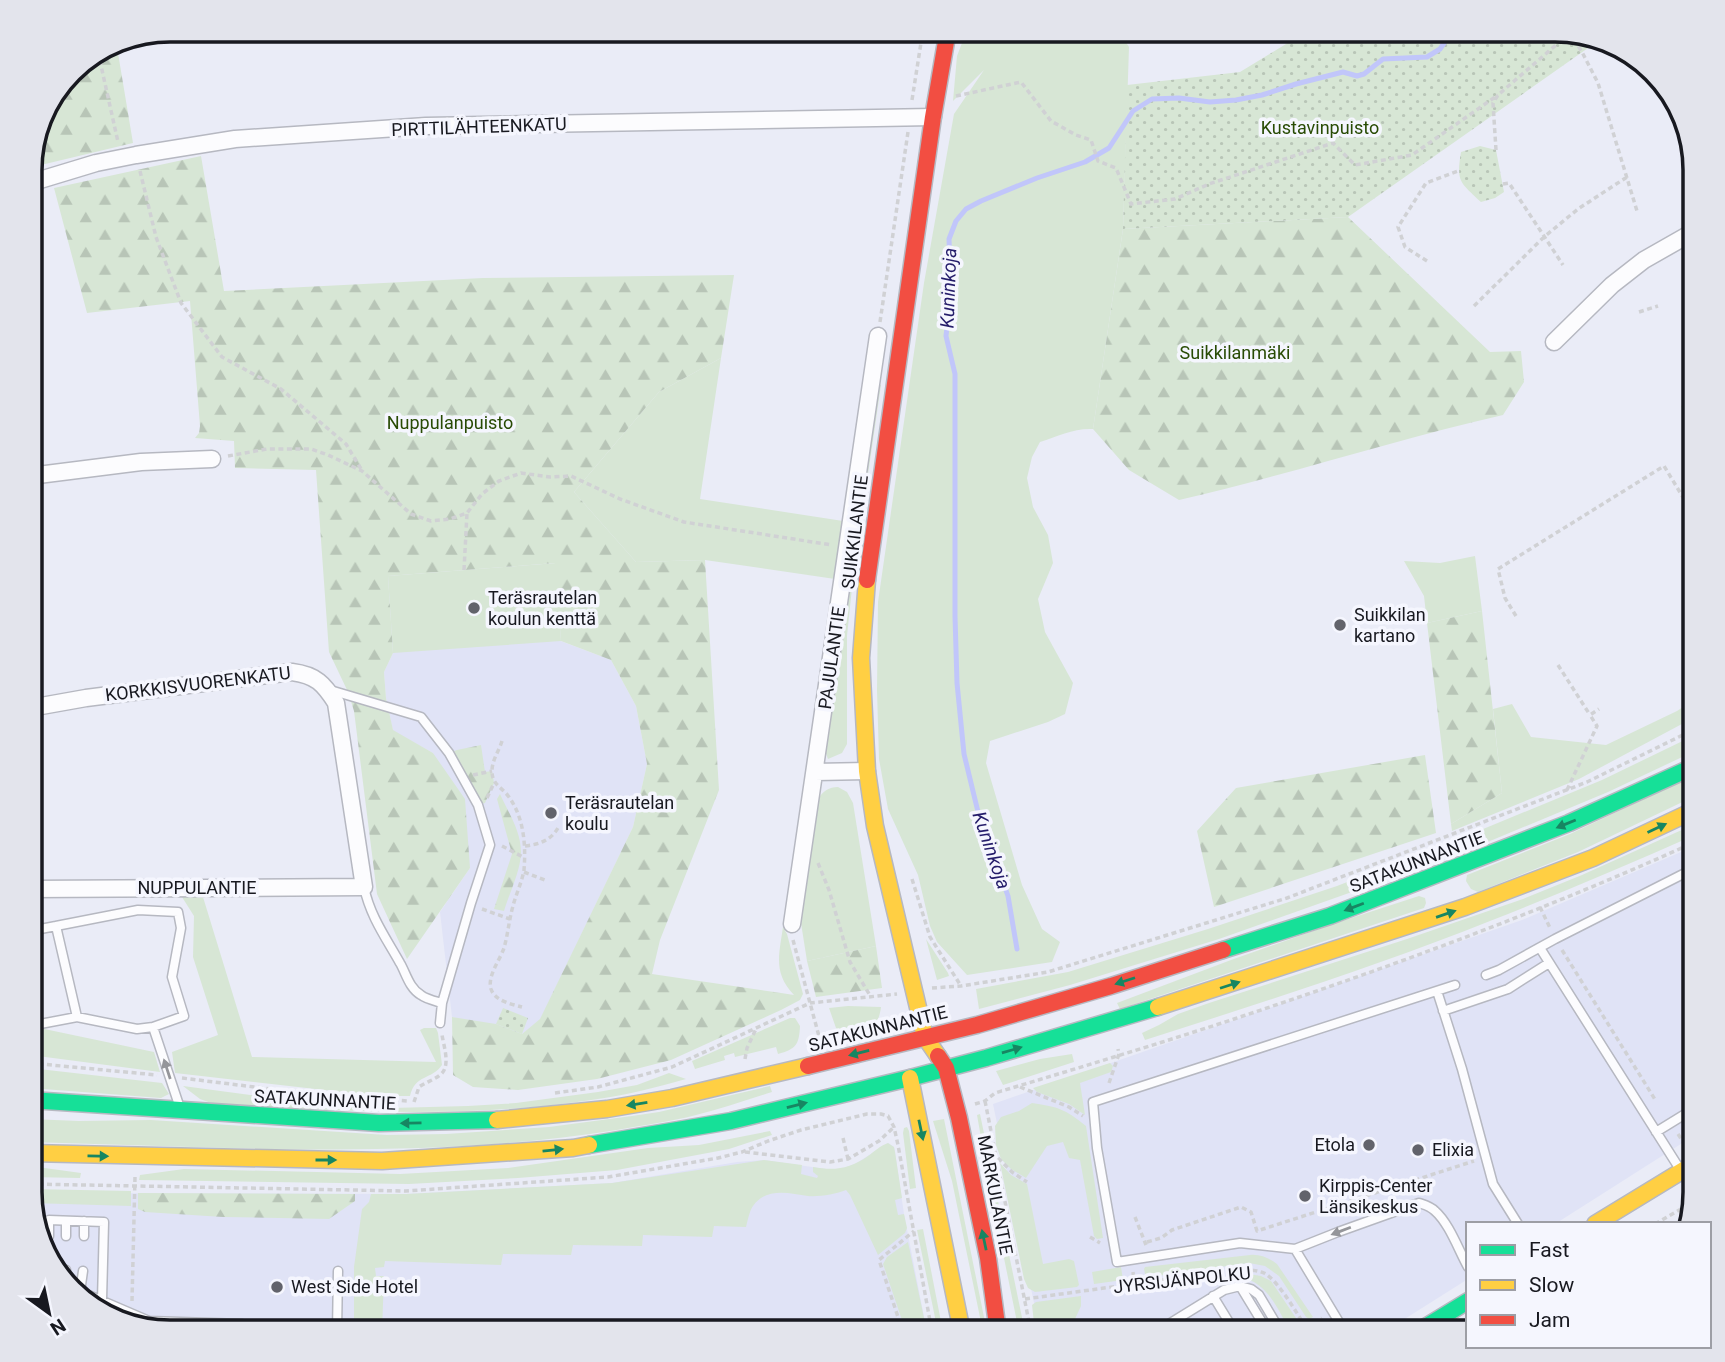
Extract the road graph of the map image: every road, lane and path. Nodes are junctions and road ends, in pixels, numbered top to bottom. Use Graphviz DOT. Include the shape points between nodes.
graph roads {
  1 [pos="921,42"];
  2 [pos="946,42"];
  3 [pos="1559,42"];
  4 [pos="1576,43"];
  5 [pos="101,63"];
  6 [pos="1498,95"];
  7 [pos="954,96"];
  8 [pos="910,117"];
  9 [pos="933,117"];
  10 [pos="1496,150"];
  11 [pos="128,156"];
  12 [pos="1458,171"];
  13 [pos="1627,177"];
  14 [pos="42,179"];
  15 [pos="1503,184"];
  16 [pos="1637,211"];
  17 [pos="1544,237"];
  18 [pos="1683,238"];
  19 [pos="1427,261"];
  20 [pos="1563,265"];
  21 [pos="1474,306"];
  22 [pos="1658,306"];
  23 [pos="1639,312"];
  24 [pos="878,336"];
  25 [pos="901,339"];
  26 [pos="1554,342"];
  27 [pos="212,459"];
  28 [pos="362,471"];
  29 [pos="42,474"];
  30 [pos="1683,497"];
  31 [pos="467,513"];
  32 [pos="848,547"];
  33 [pos="464,570"];
  34 [pos="1517,616"];
  35 [pos="1558,664"];
  36 [pos="328,689"];
  37 [pos="42,706"];
  38 [pos="1599,709"];
  39 [pos="1590,715"];
  40 [pos="1683,735"];
  41 [pos="502,741"];
  42 [pos="867,771"];
  43 [pos="1683,771"];
  44 [pos="815,772"];
  45 [pos="1567,790"];
  46 [pos="1683,816"];
  47 [pos="558,828"];
  48 [pos="806,832"];
  49 [pos="490,845"];
  50 [pos="525,846"];
  51 [pos="1683,847"];
  52 [pos="524,857"];
  53 [pos="523,872"];
  54 [pos="1683,874"];
  55 [pos="912,879"];
  56 [pos="545,880"];
  57 [pos="364,887"];
  58 [pos="42,889"];
  59 [pos="470,905"];
  60 [pos="1540,908"];
  61 [pos="510,919"];
  62 [pos="792,924"];
  63 [pos="57,926"];
  64 [pos="42,928"];
  65 [pos="1555,939"];
  66 [pos="1540,948"];
  67 [pos="1549,963"];
  68 [pos="1486,975"];
  69 [pos="1455,985"];
  70 [pos="961,986"];
  71 [pos="940,987"];
  72 [pos="1437,991"];
  73 [pos="878,996"];
  74 [pos="872,997"];
  75 [pos="442,1003"];
  76 [pos="810,1003"];
  77 [pos="523,1007"];
  78 [pos="1443,1011"];
  79 [pos="77,1017"];
  80 [pos="440,1023"];
  81 [pos="42,1024"];
  82 [pos="153,1027"];
  83 [pos="757,1027"];
  84 [pos="926,1037"];
  85 [pos="820,1040"];
  86 [pos="1118,1049"];
  87 [pos="1119,1054"];
  88 [pos="745,1059"];
  89 [pos="42,1064"];
  90 [pos="946,1068"];
  91 [pos="170,1076"];
  92 [pos="910,1078"];
  93 [pos="1018,1086"];
  94 [pos="546,1094"];
  95 [pos="1104,1098"];
  96 [pos="42,1101"];
  97 [pos="414,1101"];
  98 [pos="1656,1101"];
  99 [pos="425,1102"];
  100 [pos="181,1111"];
  101 [pos="1683,1115"];
  102 [pos="1095,1124"];
  103 [pos="1675,1129"];
  104 [pos="1656,1132"];
  105 [pos="843,1138"];
  106 [pos="1683,1141"];
  107 [pos="742,1152"];
  108 [pos="42,1153"];
  109 [pos="997,1157"];
  110 [pos="848,1160"];
  111 [pos="1683,1162"];
  112 [pos="1459,1166"];
  113 [pos="1683,1170"];
  114 [pos="135,1177"];
  115 [pos="1027,1182"];
  116 [pos="1682,1209"];
  117 [pos="1135,1217"];
  118 [pos="66,1221"];
  119 [pos="84,1222"];
  120 [pos="1517,1222"];
  121 [pos="1598,1222"];
  122 [pos="1659,1222"];
  123 [pos="914,1231"];
  124 [pos="49,1233"];
  125 [pos="1142,1235"];
  126 [pos="66,1236"];
  127 [pos="84,1236"];
  128 [pos="1145,1243"];
  129 [pos="1295,1249"];
  130 [pos="1466,1263"];
  131 [pos="83,1271"];
  132 [pos="338,1271"];
  133 [pos="82,1278"];
  134 [pos="1240,1286"];
  135 [pos="1213,1296"];
  136 [pos="1025,1299"];
  137 [pos="102,1300"];
  138 [pos="1466,1302"];
  139 [pos="132,1314"];
  140 [pos="337,1320"];
  141 [pos="898,1320"];
  142 [pos="930,1320"];
  143 [pos="960,1320"];
  144 [pos="996,1320"];
  145 [pos="1029,1320"];
  146 [pos="1175,1320"];
  147 [pos="1228,1320"];
  148 [pos="1261,1320"];
  149 [pos="1274,1320"];
  150 [pos="1301,1320"];
  151 [pos="1338,1320"];
  152 [pos="1437,1320"];
  1 -- 8 [label="path"];
  2 -- 9 [label="main road, SUIKKILANTIE"];
  3 -- 6 [label="path"];
  4 -- 13 [label="path" via="1598,83"];
  5 -- 11 [label="path"];
  6 -- 7 [label="path" via="1412,156 1355,165 1334,143 1175,199 1131,204 1116,168 1098,161 1091,141 1051,121 1021,82"];
  6 -- 10 [label="path" via="1493,103"];
  8 -- 9 [label="street, PIRTTILÄHTEENKATU"];
  8 -- 11 [label="street, PIRTTILÄHTEENKATU" via="426,126 235,139"];
  8 -- 24 [label="path"];
  9 -- 25 [label="main road, SUIKKILANTIE"];
  11 -- 14 [label="street, PIRTTILÄHTEENKATU"];
  11 -- 28 [label="path" via="181,303 222,357 281,389 346,444"];
  12 -- 19 [label="path" via="1426,183 1398,227 1405,247"];
  13 -- 16 [label="path"];
  13 -- 17 [label="path"];
  15 -- 17 [label="path" via="1509,183"];
  17 -- 20 [label="path"];
  17 -- 21 [label="path"];
  18 -- 26 [label="street" via="1612,285"];
  22 -- 23 [label="path"];
  24 -- 25 [label="lane"];
  24 -- 32 [label="street, PAJULANTIE"];
  25 -- 42 [label="main road, SUIKKILANTIE" via="868,569 861,658"];
  27 -- 28 [label="path" via="267,449 311,449"];
  27 -- 29 [label="street"];
  28 -- 31 [label="path" via="411,514 431,520"];
  30 -- 34 [label="path" via="1664,466 1498,569 1505,598"];
  31 -- 32 [label="path" via="499,481 522,473 571,476 684,522"];
  31 -- 33 [label="path"];
  32 -- 44 [label="street, PAJULANTIE"];
  35 -- 39 [label="path"];
  36 -- 37 [label="street, KORKKISVUORENKATU" via="311,676 292,672"];
  36 -- 49 [label="lane" via="421,717 449,753 478,805"];
  36 -- 57 [label="street" via="335,703"];
  38 -- 39 [label="path"];
  39 -- 45 [label="path" via="1597,726"];
  40 -- 45 [label="path"];
  41 -- 50 [label="path" via="494,759 494,783 509,797 523,827"];
  42 -- 44 [label="street"];
  42 -- 84 [label="main road, SUIKKILANTIE" via="875,826"];
  43 -- 84 [label="main road, SATAKUNNANTIE, one-way" via="1569,823 1330,916 1111,986"];
  44 -- 48 [label="street, PAJULANTIE"];
  45 -- 70 [label="path" via="1287,898 1048,972"];
  90 -- 46 [label="main road, one-way" via="1175,1002 1426,921 1593,858"];
  47 -- 50 [label="path" via="541,844"];
  48 -- 62 [label="street, PAJULANTIE"];
  48 -- 74 [label="path" via="850,962"];
  49 -- 52 [label="path" via="502,845"];
  49 -- 59 [label="lane"];
  50 -- 52 [label="path"];
  51 -- 60 [label="path"];
  52 -- 53 [label="path"];
  53 -- 56 [label="path"];
  53 -- 61 [label="path"];
  54 -- 65 [label="lane"];
  55 -- 70 [label="path" via="930,937"];
  57 -- 58 [label="street, NUPPULANTIE"];
  57 -- 75 [label="lane" via="377,924 411,986 420,995"];
  59 -- 61 [label="path"];
  59 -- 75 [label="lane"];
  60 -- 65 [label="path"];
  60 -- 87 [label="path" via="1259,1010"];
  61 -- 77 [label="path" via="490,981 497,997"];
  62 -- 76 [label="path"];
  63 -- 64 [label="lane"];
  63 -- 79 [label="lane"];
  63 -- 82 [label="lane" via="138,910 178,912 181,928 172,977 184,1016"];
  65 -- 66 [label="lane"];
  65 -- 98 [label="path"];
  66 -- 67 [label="lane"];
  66 -- 68 [label="lane"];
  67 -- 78 [label="lane" via="1508,989"];
  67 -- 104 [label="lane"];
  69 -- 72 [label="lane"];
  70 -- 71 [label="path"];
  72 -- 78 [label="lane"];
  72 -- 95 [label="lane"];
  73 -- 74 [label="path"];
  74 -- 76 [label="path"];
  75 -- 80 [label="lane"];
  76 -- 83 [label="path"];
  76 -- 85 [label="path"];
  78 -- 120 [label="lane" via="1493,1184"];
  79 -- 81 [label="lane"];
  79 -- 82 [label="lane" via="138,1029"];
  80 -- 97 [label="path" via="446,1065 440,1075 419,1087"];
  91 -- 82 [label="lane, one-way"];
  83 -- 88 [label="path"];
  83 -- 94 [label="path" via="672,1067 598,1087"];
  84 -- 90 [label="main road, MARKULANTIE"];
  84 -- 92 [label="main road"];
  84 -- 100 [label="main road, SATAKUNNANTIE, one-way" via="672,1098 500,1120 379,1123"];
  86 -- 87 [label="path"];
  87 -- 93 [label="path"];
  87 -- 95 [label="path"];
  89 -- 91 [label="path"];
  90 -- 92 [label="main road"];
  144 -- 90 [label="main road, MARKULANTIE, one-way" via="988,1258"];
  91 -- 97 [label="path" via="311,1094"];
  91 -- 100 [label="lane"];
  108 -- 92 [label="main road, one-way" via="354,1161 508,1154 573,1148 731,1121"];
  92 -- 143 [label="main road, one-way"];
  93 -- 102 [label="path" via="1069,1107"];
  93 -- 109 [label="path" via="985,1101"];
  95 -- 102 [label="lane" via="1093,1101"];
  96 -- 100 [label="main road, SATAKUNNANTIE"];
  97 -- 99 [label="path"];
  101 -- 104 [label="lane"];
  102 -- 129 [label="lane" via="1117,1262 1240,1243"];
  103 -- 106 [label="path"];
  104 -- 111 [label="lane"];
  105 -- 110 [label="path"];
  107 -- 110 [label="path"];
  109 -- 115 [label="path"];
  109 -- 136 [label="path"];
  110 -- 123 [label="path" via="894,1127"];
  112 -- 128 [label="path" via="1257,1231 1251,1212 1241,1207"];
  113 -- 121 [label="main road"];
  114 -- 139 [label="path"];
  116 -- 122 [label="path"];
  117 -- 125 [label="path"];
  118 -- 119 [label="lane"];
  118 -- 124 [label="lane" via="49,1220"];
  118 -- 126 [label="lane"];
  119 -- 127 [label="lane"];
  119 -- 137 [label="lane" via="104,1222"];
  123 -- 141 [label="path" via="878,1260"];
  123 -- 142 [label="path"];
  130 -- 129 [label="lane, one-way" via="1437,1212 1419,1203"];
  129 -- 151 [label="lane"];
  131 -- 133 [label="lane"];
  132 -- 140 [label="lane"];
  134 -- 135 [label="lane"];
  134 -- 148 [label="lane"];
  134 -- 149 [label="lane" via="1259,1295"];
  135 -- 146 [label="lane"];
  135 -- 147 [label="lane"];
  136 -- 145 [label="path"];
  136 -- 150 [label="path, JYRSIJÄNPOLKU" via="1242,1269 1262,1272 1276,1283"];
  137 -- 139 [label="lane"];
  138 -- 152 [label="main road"];
}
